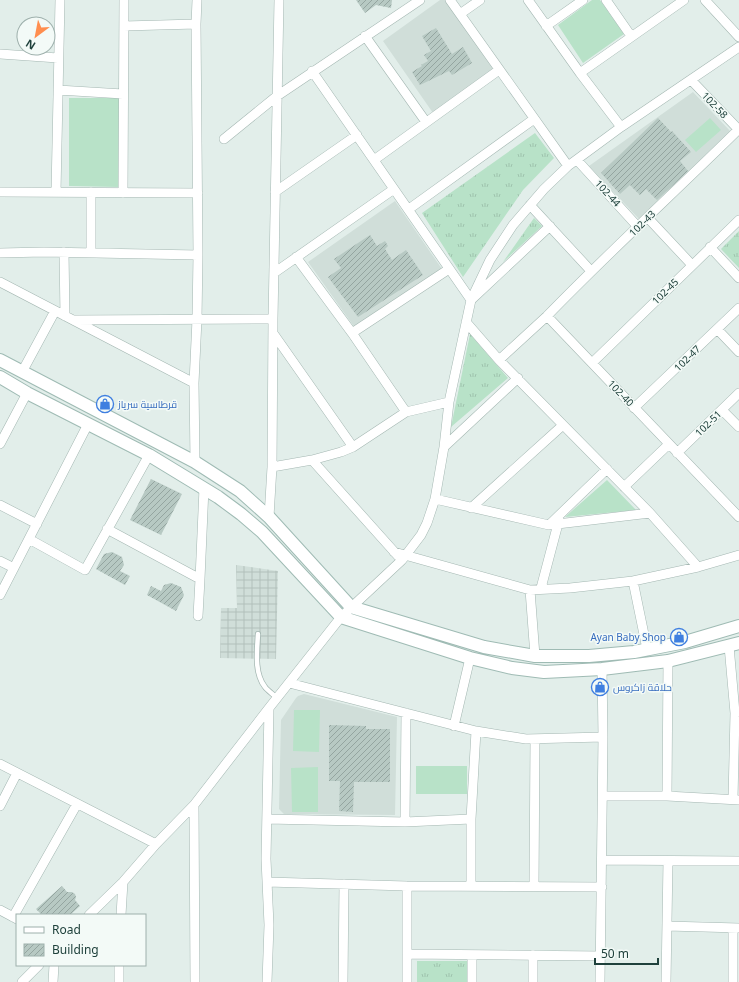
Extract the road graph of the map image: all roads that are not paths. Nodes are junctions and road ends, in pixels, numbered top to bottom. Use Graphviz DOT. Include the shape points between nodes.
graph roads {
  1 [pos="60,0"];
  2 [pos="124,0"];
  3 [pos="197,0"];
  4 [pos="279,0"];
  5 [pos="420,0"];
  6 [pos="450,0"];
  7 [pos="480,0"];
  8 [pos="528,0"];
  9 [pos="582,0"];
  10 [pos="606,0"];
  11 [pos="684,0"];
  12 [pos="704,0"];
  13 [pos="460,14"];
  14 [pos="196,24"];
  15 [pos="124,26"];
  16 [pos="546,26"];
  17 [pos="366,36"];
  18 [pos="631,36"];
  19 [pos="739,37"];
  20 [pos="739,47"];
  21 [pos="0,54"];
  22 [pos="58,58"];
  23 [pos="500,70"];
  24 [pos="312,71"];
  25 [pos="580,73"];
  26 [pos="692,80"];
  27 [pos="58,90"];
  28 [pos="123,94"];
  29 [pos="277,96"];
  30 [pos="534,119"];
  31 [pos="426,122"];
  32 [pos="622,127"];
  33 [pos="739,130"];
  34 [pos="357,136"];
  35 [pos="224,139"];
  36 [pos="374,160"];
  37 [pos="577,160"];
  38 [pos="568,166"];
  39 [pos="394,189"];
  40 [pos="0,192"];
  41 [pos="56,192"];
  42 [pos="91,192"];
  43 [pos="275,192"];
  44 [pos="123,193"];
  45 [pos="198,193"];
  46 [pos="530,205"];
  47 [pos="409,209"];
  48 [pos="648,218"];
  49 [pos="739,220"];
  50 [pos="550,226"];
  51 [pos="638,227"];
  52 [pos="710,248"];
  53 [pos="0,252"];
  54 [pos="64,252"];
  55 [pos="91,253"];
  56 [pos="198,255"];
  57 [pos="296,257"];
  58 [pos="692,265"];
  59 [pos="449,269"];
  60 [pos="591,271"];
  61 [pos="274,272"];
  62 [pos="739,278"];
  63 [pos="0,282"];
  64 [pos="471,300"];
  65 [pos="739,308"];
  66 [pos="56,311"];
  67 [pos="547,316"];
  68 [pos="69,318"];
  69 [pos="197,319"];
  70 [pos="273,319"];
  71 [pos="466,322"];
  72 [pos="717,329"];
  73 [pos="352,333"];
  74 [pos="273,334"];
  75 [pos="739,352"];
  76 [pos="0,360"];
  77 [pos="500,360"];
  78 [pos="592,363"];
  79 [pos="22,372"];
  80 [pos="0,377"];
  81 [pos="518,378"];
  82 [pos="194,383"];
  83 [pos="27,393"];
  84 [pos="739,393"];
  85 [pos="449,402"];
  86 [pos="634,408"];
  87 [pos="722,410"];
  88 [pos="406,412"];
  89 [pos="88,424"];
  90 [pos="563,424"];
  91 [pos="739,427"];
  92 [pos="149,439"];
  93 [pos="0,444"];
  94 [pos="669,444"];
  95 [pos="444,446"];
  96 [pos="353,447"];
  97 [pos="175,452"];
  98 [pos="146,453"];
  99 [pos="677,453"];
  100 [pos="312,460"];
  101 [pos="195,462"];
  102 [pos="167,465"];
  103 [pos="272,467"];
  104 [pos="607,469"];
  105 [pos="624,487"];
  106 [pos="204,488"];
  107 [pos="435,499"];
  108 [pos="0,505"];
  109 [pos="471,508"];
  110 [pos="650,513"];
  111 [pos="269,517"];
  112 [pos="739,517"];
  113 [pos="37,524"];
  114 [pos="553,524"];
  115 [pos="107,529"];
  116 [pos="29,539"];
  117 [pos="739,556"];
  118 [pos="404,558"];
  119 [pos="0,561"];
  120 [pos="698,566"];
  121 [pos="14,568"];
  122 [pos="200,579"];
  123 [pos="633,581"];
  124 [pos="541,588"];
  125 [pos="530,590"];
  126 [pos="0,595"];
  127 [pos="351,607"];
  128 [pos="198,616"];
  129 [pos="341,617"];
  130 [pos="739,626"];
  131 [pos="258,634"];
  132 [pos="734,645"];
  133 [pos="647,649"];
  134 [pos="535,656"];
  135 [pos="470,658"];
  136 [pos="668,661"];
  137 [pos="602,669"];
  138 [pos="289,684"];
  139 [pos="277,698"];
  140 [pos="269,708"];
  141 [pos="737,712"];
  142 [pos="406,713"];
  143 [pos="454,726"];
  144 [pos="476,731"];
  145 [pos="603,737"];
  146 [pos="535,739"];
  147 [pos="0,764"];
  148 [pos="17,773"];
  149 [pos="603,796"];
  150 [pos="667,796"];
  151 [pos="736,800"];
  152 [pos="77,804"];
  153 [pos="194,805"];
  154 [pos="0,806"];
  155 [pos="267,819"];
  156 [pos="471,819"];
  157 [pos="404,822"];
  158 [pos="156,844"];
  159 [pos="602,860"];
  160 [pos="668,861"];
  161 [pos="739,861"];
  162 [pos="123,882"];
  163 [pos="267,882"];
  164 [pos="344,884"];
  165 [pos="407,886"];
  166 [pos="471,886"];
  167 [pos="534,886"];
  168 [pos="602,887"];
  169 [pos="0,910"];
  170 [pos="17,914"];
  171 [pos="90,914"];
  172 [pos="122,914"];
  173 [pos="15,918"];
  174 [pos="667,926"];
  175 [pos="736,928"];
  176 [pos="407,954"];
  177 [pos="472,955"];
  178 [pos="533,956"];
  179 [pos="601,956"];
  180 [pos="38,966"];
  181 [pos="54,966"];
  182 [pos="119,966"];
  183 [pos="22,982"];
  184 [pos="53,982"];
  185 [pos="119,982"];
  186 [pos="195,982"];
  187 [pos="267,982"];
  188 [pos="343,982"];
  189 [pos="407,982"];
  190 [pos="472,982"];
  191 [pos="533,982"];
  192 [pos="600,982"];
  193 [pos="666,982"];
  194 [pos="733,982"];
  1 -- 22 [label="street"];
  2 -- 15 [label="street"];
  3 -- 14 [label="street"];
  4 -- 29 [label="street"];
  5 -- 17 [label="street"];
  6 -- 13 [label="street"];
  7 -- 13 [label="street"];
  8 -- 16 [label="street"];
  9 -- 16 [label="street"];
  10 -- 18 [label="street"];
  11 -- 18 [label="street"];
  12 -- 19 [label="street"];
  13 -- 23 [label="street"];
  14 -- 15 [label="street"];
  14 -- 45 [label="street"];
  15 -- 28 [label="street"];
  16 -- 25 [label="street"];
  17 -- 24 [label="street"];
  17 -- 31 [label="street"];
  18 -- 25 [label="street"];
  20 -- 26 [label="street"];
  21 -- 22 [label="street"];
  22 -- 27 [label="street"];
  23 -- 30 [label="street"];
  23 -- 31 [label="street"];
  24 -- 29 [label="street"];
  24 -- 34 [label="street"];
  25 -- 32 [label="street"];
  26 -- 32 [label="street"];
  26 -- 33 [label="street, 102-58"];
  27 -- 28 [label="street"];
  27 -- 41 [label="street"];
  28 -- 44 [label="street"];
  29 -- 35 [label="street"];
  29 -- 43 [label="street"];
  30 -- 38 [label="street"];
  30 -- 47 [label="street"];
  31 -- 36 [label="street"];
  32 -- 37 [label="street"];
  33 -- 48 [label="street, 102-43"];
  34 -- 36 [label="street"];
  34 -- 43 [label="street"];
  36 -- 39 [label="street"];
  37 -- 38 [label="street"];
  37 -- 51 [label="street, 102-44"];
  38 -- 46 [label="street"];
  39 -- 47 [label="street"];
  39 -- 57 [label="street"];
  40 -- 41 [label="street"];
  41 -- 42 [label="street"];
  42 -- 44 [label="street"];
  42 -- 55 [label="street"];
  43 -- 61 [label="street"];
  44 -- 45 [label="street"];
  45 -- 56 [label="street"];
  46 -- 50 [label="street"];
  46 -- 64 [label="street" via="490,260"];
  47 -- 59 [label="street"];
  48 -- 51 [label="street, 102-43"];
  48 -- 58 [label="street"];
  49 -- 52 [label="street, 102-45"];
  50 -- 60 [label="street"];
  50 -- 64 [label="street"];
  51 -- 60 [label="street, 102-43"];
  52 -- 58 [label="street, 102-45"];
  52 -- 62 [label="street"];
  53 -- 54 [label="street"];
  54 -- 55 [label="street"];
  54 -- 68 [label="street"];
  55 -- 56 [label="street"];
  56 -- 69 [label="street"];
  57 -- 61 [label="street"];
  57 -- 73 [label="street"];
  58 -- 78 [label="street, 102-45"];
  59 -- 64 [label="street"];
  59 -- 73 [label="street"];
  60 -- 67 [label="street, 102-43"];
  61 -- 70 [label="street"];
  63 -- 66 [label="street"];
  64 -- 71 [label="street"];
  65 -- 72 [label="street, 102-47"];
  66 -- 68 [label="street"];
  66 -- 79 [label="street"];
  67 -- 77 [label="street"];
  67 -- 78 [label="street, 102-40"];
  68 -- 69 [label="street"];
  68 -- 82 [label="street"];
  69 -- 70 [label="street"];
  69 -- 82 [label="street"];
  70 -- 74 [label="street"];
  71 -- 77 [label="street"];
  71 -- 85 [label="street"];
  72 -- 75 [label="street"];
  72 -- 86 [label="street, 102-47"];
  73 -- 88 [label="street"];
  74 -- 96 [label="street"];
  74 -- 103 [label="street"];
  76 -- 79 [label="main road"];
  77 -- 81 [label="street"];
  78 -- 86 [label="street, 102-40"];
  79 -- 92 [label="main road"];
  80 -- 83 [label="main road"];
  81 -- 90 [label="street"];
  81 -- 95 [label="street"];
  82 -- 101 [label="street"];
  83 -- 89 [label="main road"];
  83 -- 93 [label="street"];
  84 -- 87 [label="street, 102-51"];
  85 -- 88 [label="street"];
  85 -- 95 [label="street"];
  86 -- 94 [label="street, 102-40"];
  87 -- 91 [label="street"];
  87 -- 99 [label="street, 102-51"];
  88 -- 96 [label="street"];
  89 -- 98 [label="main road"];
  89 -- 113 [label="street"];
  90 -- 104 [label="street"];
  90 -- 109 [label="street"];
  92 -- 97 [label="main road"];
  92 -- 98 [label="main road"];
  94 -- 99 [label="street, 102-40"];
  94 -- 105 [label="street"];
  95 -- 107 [label="street"];
  96 -- 100 [label="street"];
  97 -- 101 [label="main road"];
  97 -- 102 [label="main road" via="170,456"];
  98 -- 102 [label="main road"];
  98 -- 115 [label="street"];
  99 -- 112 [label="street, 102-40"];
  100 -- 103 [label="street"];
  100 -- 118 [label="street" via="394,552"];
  101 -- 111 [label="main road" via="240,491"];
  102 -- 106 [label="main road"];
  103 -- 111 [label="street"];
  104 -- 105 [label="street"];
  104 -- 114 [label="street"];
  105 -- 110 [label="street"];
  106 -- 122 [label="street"];
  106 -- 129 [label="main road" via="259,529"];
  107 -- 109 [label="street"];
  107 -- 118 [label="street" via="421,535"];
  108 -- 113 [label="street"];
  109 -- 114 [label="street"];
  110 -- 114 [label="street"];
  110 -- 120 [label="street"];
  111 -- 127 [label="main road"];
  113 -- 116 [label="street"];
  114 -- 124 [label="street"];
  115 -- 116 [label="street" via="85,570"];
  115 -- 122 [label="street"];
  116 -- 121 [label="street"];
  117 -- 120 [label="street"];
  118 -- 125 [label="street"];
  118 -- 127 [label="street"];
  119 -- 121 [label="street"];
  120 -- 123 [label="street"];
  121 -- 126 [label="street"];
  122 -- 128 [label="street"];
  123 -- 124 [label="street" via="570,588"];
  123 -- 133 [label="street"];
  124 -- 125 [label="street"];
  125 -- 134 [label="street"];
  127 -- 129 [label="street"];
  127 -- 134 [label="main road" via="484,647"];
  129 -- 135 [label="main road"];
  129 -- 138 [label="street"];
  130 -- 133 [label="main road" via="685,642"];
  131 -- 139 [label="lane" via="259,673 264,686"];
  132 -- 136 [label="main road"];
  132 -- 141 [label="street"];
  133 -- 134 [label="main road" via="606,655"];
  135 -- 137 [label="main road" via="544,672"];
  135 -- 143 [label="street"];
  136 -- 137 [label="main road"];
  136 -- 150 [label="street"];
  137 -- 145 [label="street"];
  138 -- 139 [label="street"];
  138 -- 142 [label="street"];
  139 -- 140 [label="street"];
  140 -- 153 [label="street"];
  140 -- 155 [label="street"];
  141 -- 151 [label="street"];
  142 -- 143 [label="street"];
  142 -- 157 [label="street"];
  143 -- 144 [label="street"];
  144 -- 146 [label="street"];
  144 -- 156 [label="street"];
  145 -- 146 [label="street"];
  145 -- 149 [label="street"];
  146 -- 167 [label="street"];
  147 -- 148 [label="street"];
  148 -- 152 [label="street"];
  148 -- 154 [label="street"];
  149 -- 150 [label="street"];
  149 -- 159 [label="street"];
  150 -- 151 [label="street"];
  152 -- 158 [label="street"];
  152 -- 170 [label="street"];
  153 -- 158 [label="street"];
  153 -- 186 [label="street"];
  155 -- 157 [label="street"];
  155 -- 163 [label="street"];
  156 -- 157 [label="street"];
  156 -- 166 [label="street"];
  158 -- 162 [label="street"];
  159 -- 160 [label="street"];
  159 -- 168 [label="street"];
  160 -- 161 [label="street"];
  160 -- 174 [label="street"];
  162 -- 171 [label="street"];
  162 -- 172 [label="street"];
  163 -- 164 [label="street"];
  163 -- 187 [label="street"];
  164 -- 165 [label="street"];
  164 -- 188 [label="street"];
  165 -- 166 [label="street"];
  165 -- 176 [label="street"];
  166 -- 167 [label="street"];
  167 -- 168 [label="street"];
  168 -- 179 [label="street"];
  169 -- 173 [label="street"];
  174 -- 175 [label="street"];
  174 -- 193 [label="street"];
  175 -- 194 [label="street"];
  176 -- 177 [label="street"];
  176 -- 189 [label="street"];
  177 -- 178 [label="street"];
  177 -- 190 [label="street"];
  178 -- 179 [label="street"];
  178 -- 191 [label="street"];
  179 -- 192 [label="street"];
  180 -- 183 [label="street"];
  181 -- 184 [label="street"];
  182 -- 185 [label="street"];
}
